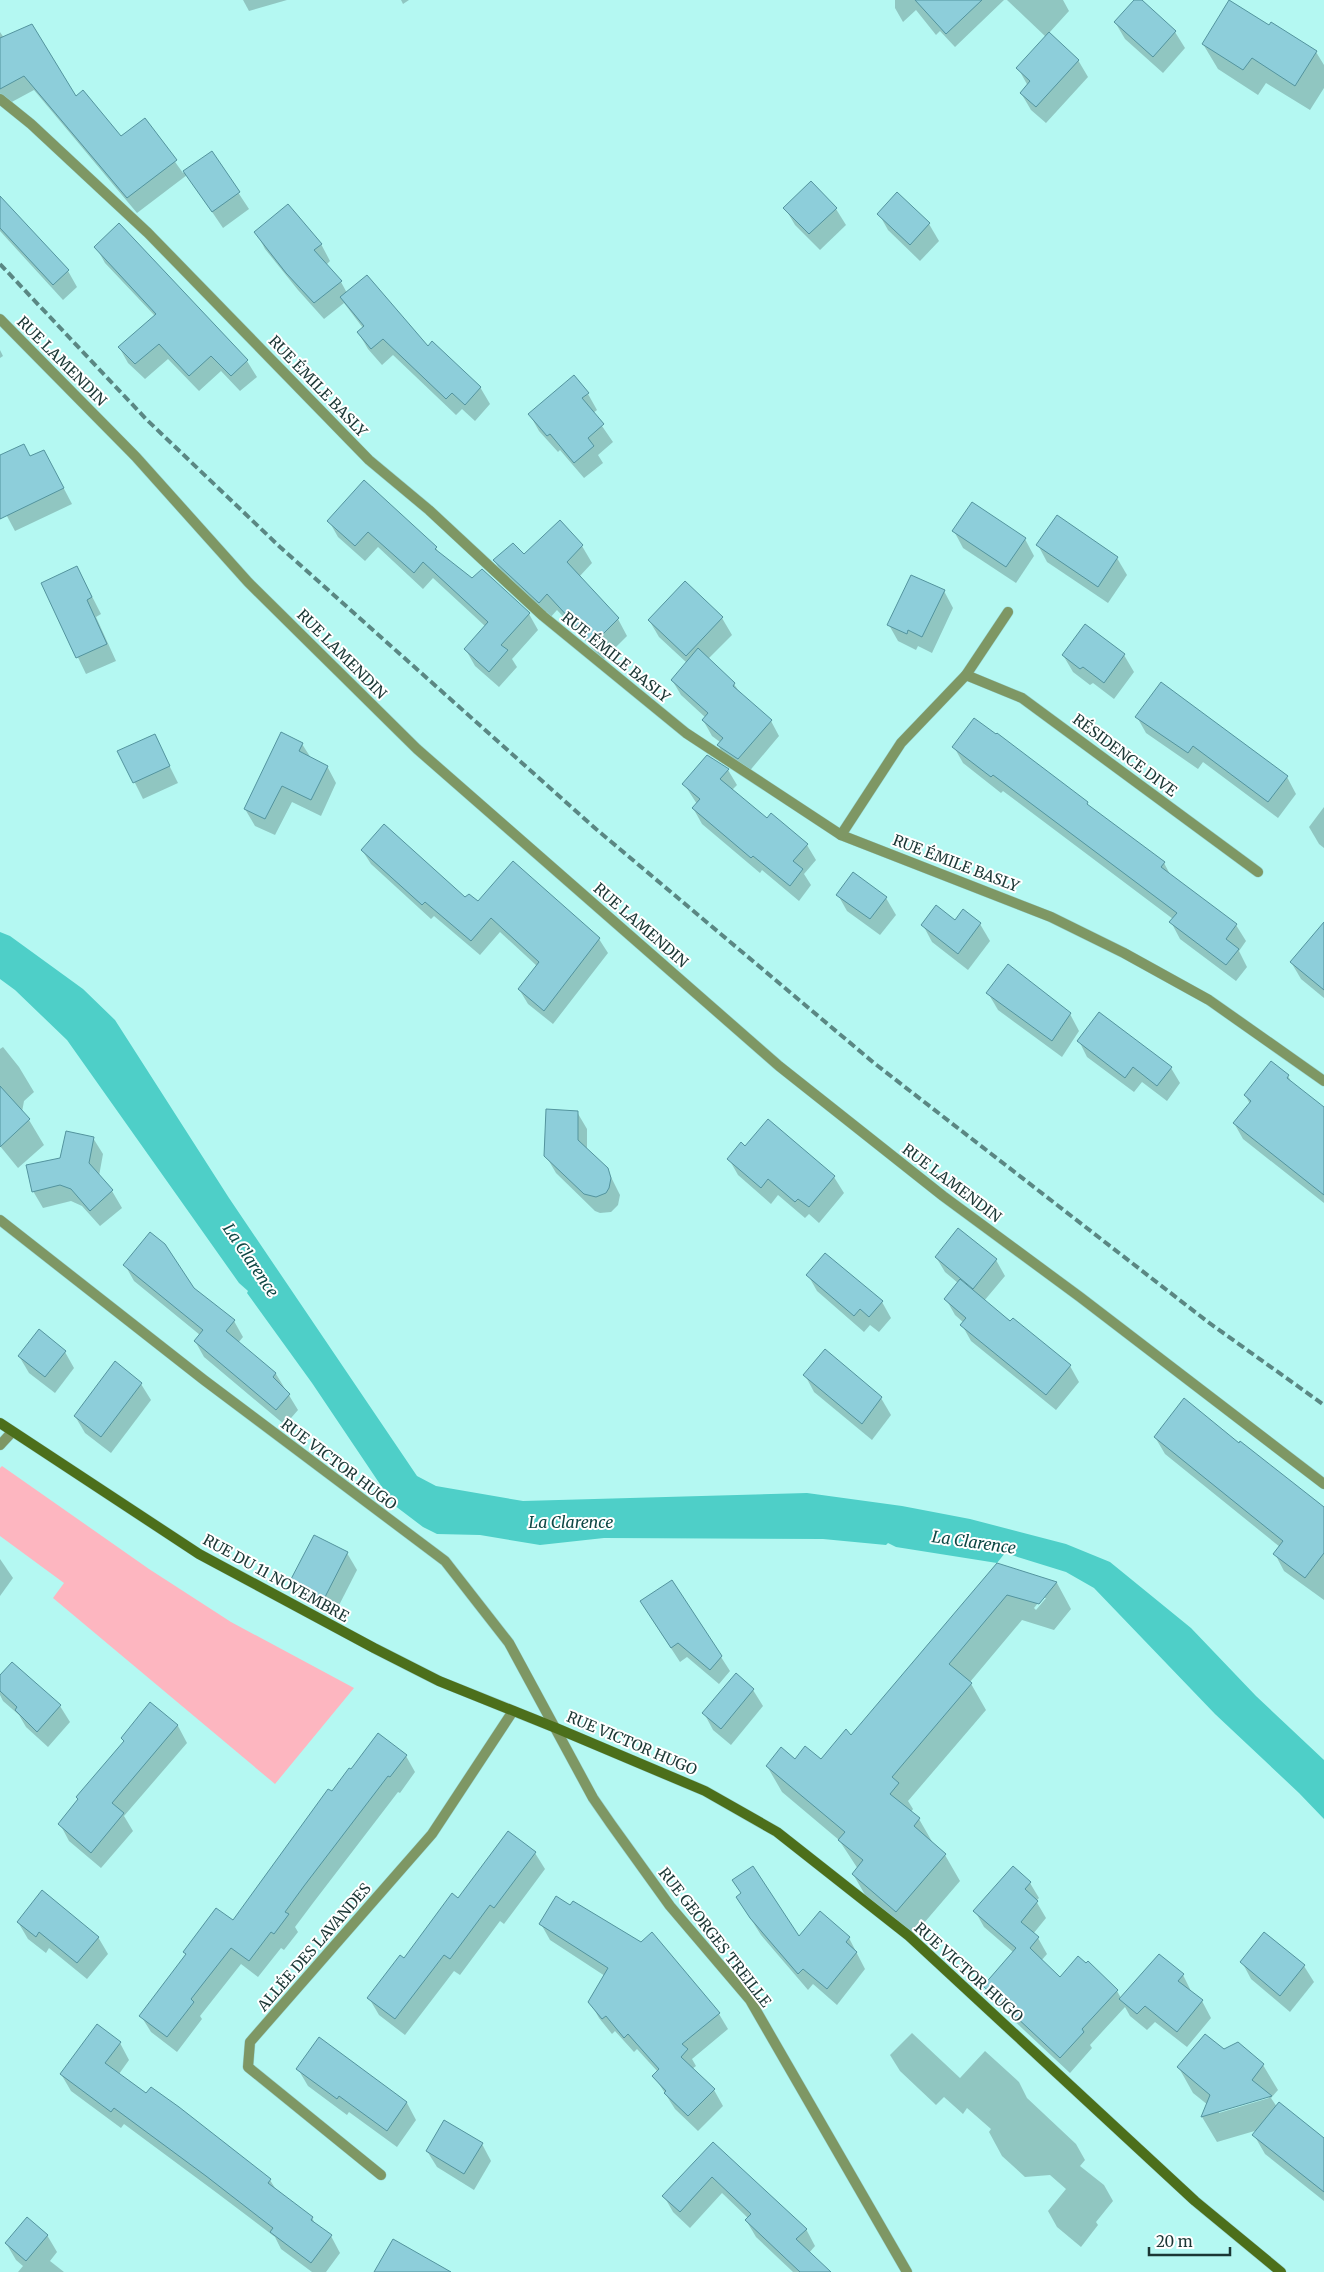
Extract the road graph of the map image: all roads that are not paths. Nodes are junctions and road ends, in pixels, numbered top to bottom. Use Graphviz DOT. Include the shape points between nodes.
graph roads {
  1 [pos="0,99"];
  2 [pos="0,319"];
  3 [pos="1008,612"];
  4 [pos="966,675"];
  5 [pos="841,835"];
  6 [pos="1258,872"];
  7 [pos="1324,1081"];
  8 [pos="0,1220"];
  9 [pos="0,1423"];
  10 [pos="12,1432"];
  11 [pos="0,1445"];
  12 [pos="1324,1484"];
  13 [pos="514,1711"];
  14 [pos="556,1728"];
  15 [pos="381,2175"];
  16 [pos="907,2272"];
  17 [pos="1281,2272"];
  1 -- 5 [label="street, RUE ÉMILE BASLY" via="148,233 369,460 429,510 543,616 686,733"];
  2 -- 12 [label="street, RUE LAMENDIN" via="136,457 248,582 432,762 779,1066 943,1196"];
  3 -- 4 [label="street"];
  4 -- 5 [label="street" via="901,743"];
  4 -- 6 [label="street, RÉSIDENCE DIVE" via="1022,698"];
  5 -- 7 [label="street, RUE ÉMILE BASLY" via="1051,917 1124,953 1209,1000"];
  8 -- 14 [label="street, RUE VICTOR HUGO" via="204,1380 445,1561 509,1643"];
  9 -- 10 [label="main road, RUE DU 11 NOVEMBRE"];
  10 -- 11 [label="street"];
  10 -- 13 [label="main road, RUE DU 11 NOVEMBRE" via="199,1554 439,1681"];
  13 -- 14 [label="main road, RUE DU 11 NOVEMBRE"];
  13 -- 15 [label="street, ALLÉE DES LAVANDES" via="432,1834 250,2042 248,2067"];
  14 -- 16 [label="street, RUE GEORGES TREILLE" via="593,1798 640,1865 670,1906 750,2000"];
  14 -- 17 [label="main road, RUE VICTOR HUGO" via="705,1791 777,1832 909,1936 1194,2201"];
}
